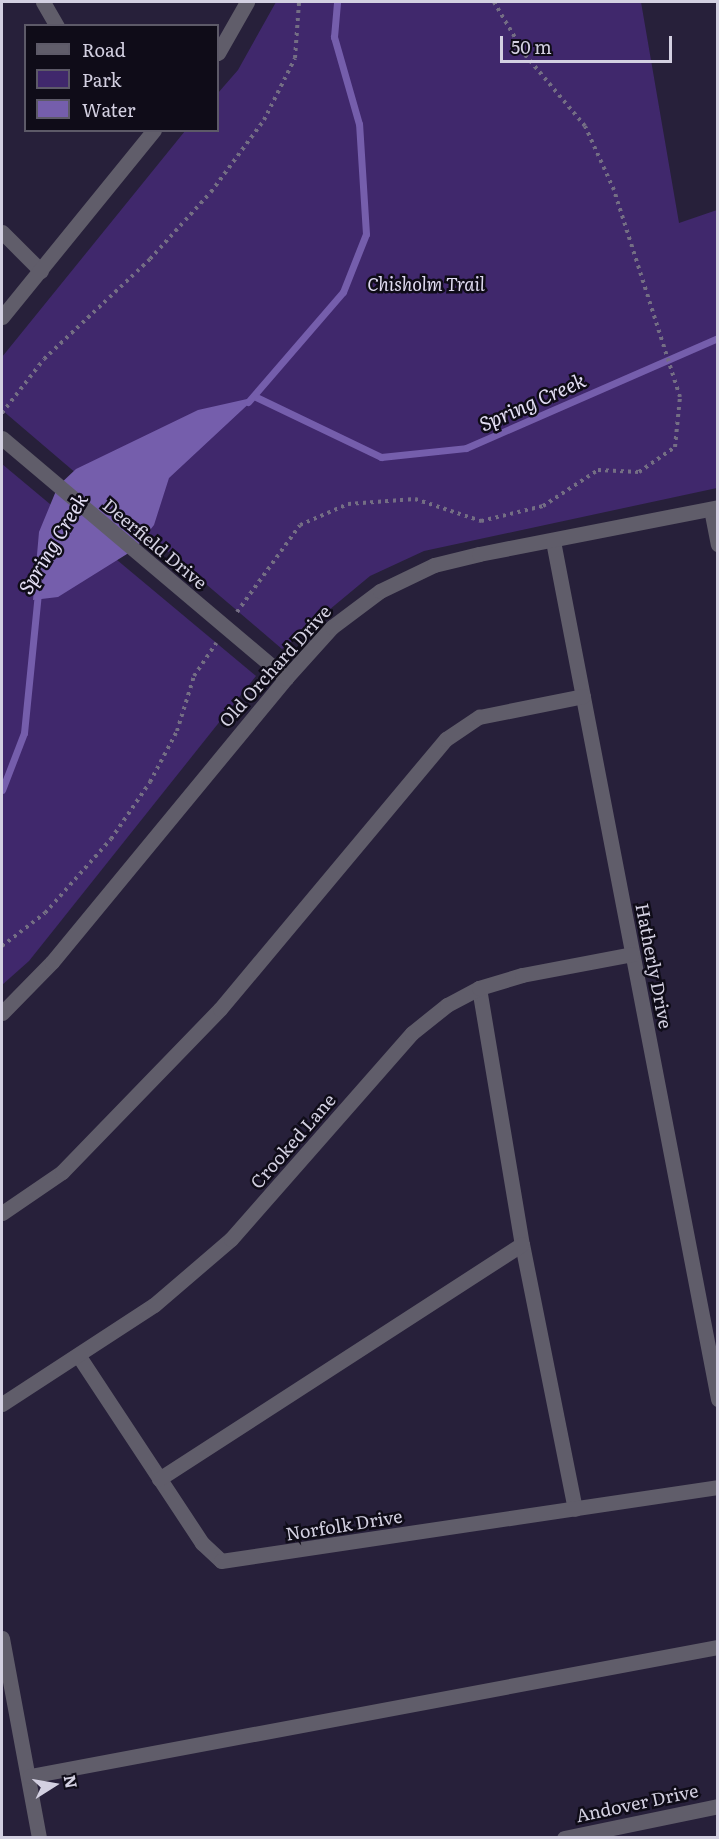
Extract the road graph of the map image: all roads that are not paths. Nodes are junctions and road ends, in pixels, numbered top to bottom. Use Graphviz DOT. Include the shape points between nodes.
graph roads {
  1 [pos="43,2"];
  2 [pos="248,2"];
  3 [pos="56,24"];
  4 [pos="219,51"];
  5 [pos="152,132"];
  6 [pos="2,232"];
  7 [pos="41,271"];
  8 [pos="2,317"];
  9 [pos="2,438"];
  10 [pos="714,508"];
  11 [pos="553,541"];
  12 [pos="717,544"];
  13 [pos="286,678"];
  14 [pos="583,696"];
  15 [pos="632,954"];
  16 [pos="478,988"];
  17 [pos="2,1013"];
  18 [pos="2,1213"];
  19 [pos="522,1244"];
  20 [pos="80,1358"];
  21 [pos="717,1399"];
  22 [pos="2,1404"];
  23 [pos="159,1479"];
  24 [pos="717,1487"];
  25 [pos="575,1509"];
  26 [pos="2,1638"];
  27 [pos="717,1647"];
  28 [pos="30,1776"];
  29 [pos="717,1806"];
  30 [pos="39,1838"];
  31 [pos="564,1838"];
  1 -- 3 [label="street"];
  2 -- 4 [label="street"];
  5 -- 7 [label="street"];
  6 -- 7 [label="street"];
  7 -- 8 [label="street"];
  9 -- 13 [label="street, Deerfield Drive" via="55,487"];
  10 -- 11 [label="street, Old Orchard Drive"];
  10 -- 12 [label="street"];
  11 -- 13 [label="street, Old Orchard Drive" via="434,565 380,591 332,627"];
  11 -- 14 [label="street, Hatherly Drive"];
  13 -- 17 [label="street, Old Orchard Drive" via="52,962"];
  14 -- 15 [label="street, Hatherly Drive"];
  14 -- 18 [label="street" via="479,717 446,739 212,1018 62,1172"];
  15 -- 16 [label="street, Crooked Lane"];
  15 -- 21 [label="street, Hatherly Drive"];
  16 -- 19 [label="street"];
  16 -- 20 [label="street, Crooked Lane" via="412,1033 231,1239 154,1305"];
  19 -- 23 [label="street"];
  19 -- 25 [label="street"];
  20 -- 22 [label="street, Crooked Lane"];
  20 -- 23 [label="street, Norfolk Drive"];
  23 -- 25 [label="street, Norfolk Drive" via="202,1543 221,1561"];
  24 -- 25 [label="street, Norfolk Drive"];
  26 -- 28 [label="street"];
  27 -- 28 [label="street"];
  28 -- 30 [label="street"];
  29 -- 31 [label="street, Andover Drive"];
}
